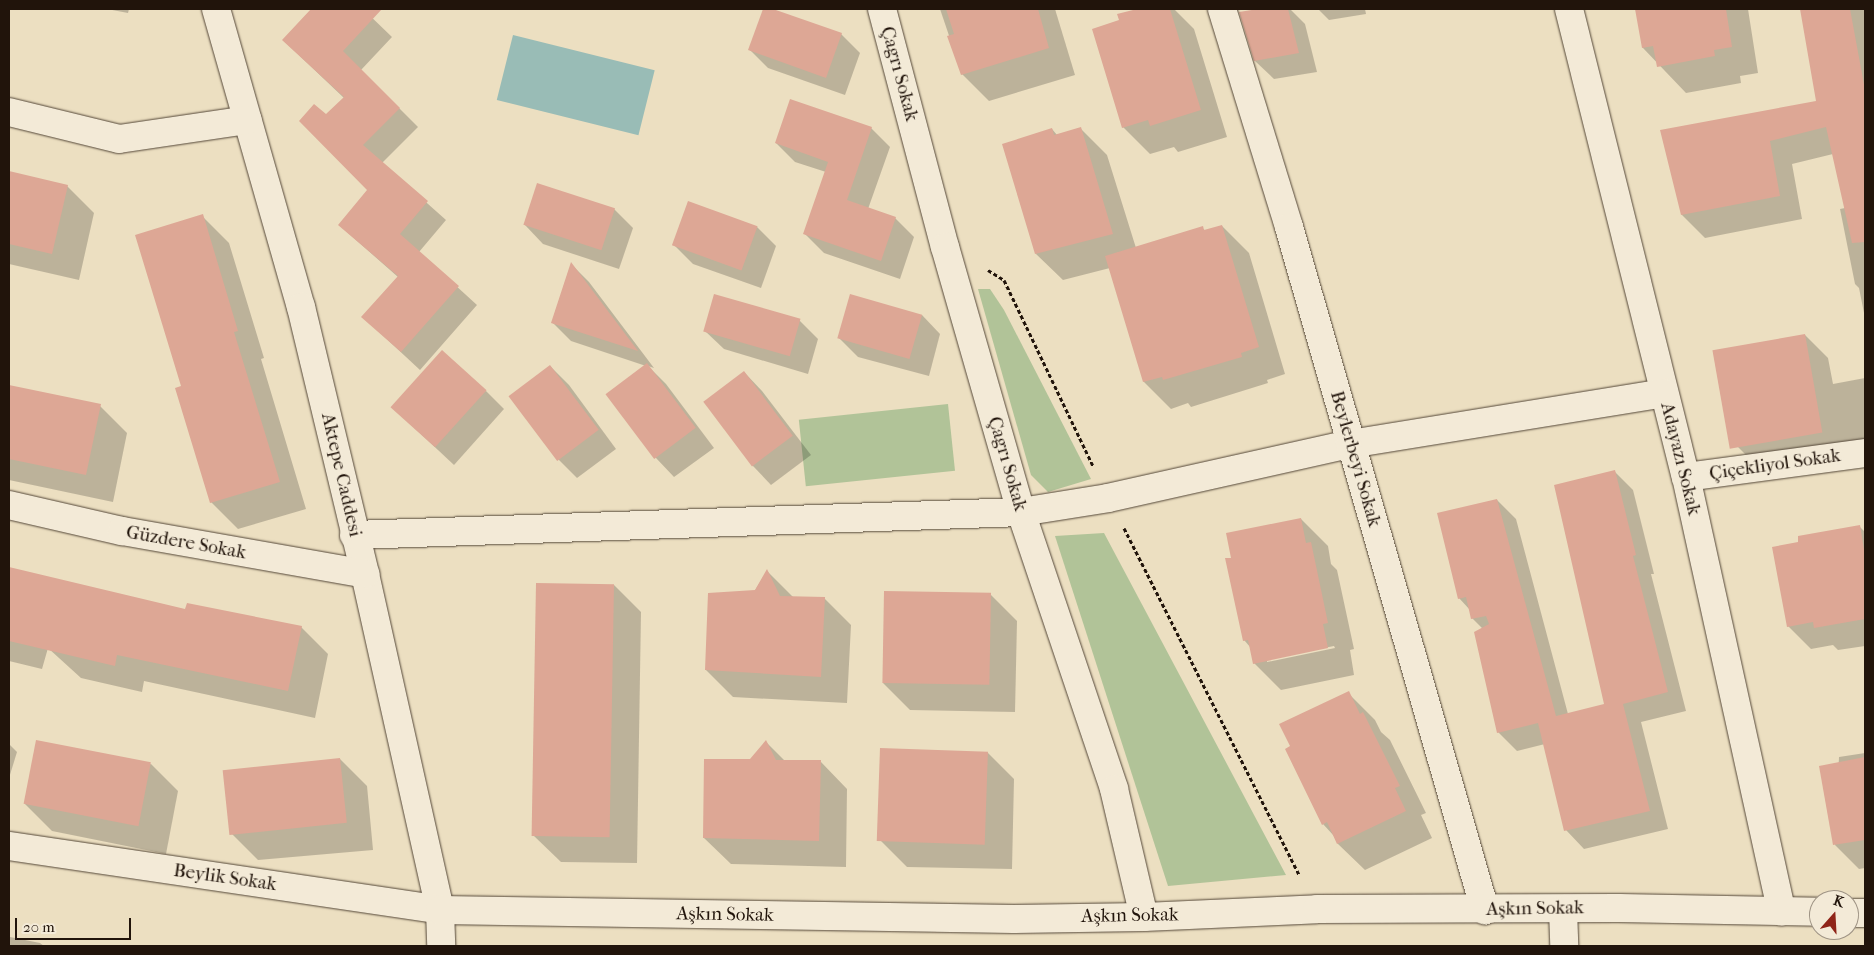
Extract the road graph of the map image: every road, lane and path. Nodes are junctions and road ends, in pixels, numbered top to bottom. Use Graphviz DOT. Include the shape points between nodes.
graph roads {
  1 [pos="216,9"];
  2 [pos="882,9"];
  3 [pos="1222,9"];
  4 [pos="1569,9"];
  5 [pos="9,112"];
  6 [pos="248,120"];
  7 [pos="945,247"];
  8 [pos="1664,393"];
  9 [pos="1350,444"];
  10 [pos="1865,453"];
  11 [pos="1686,477"];
  12 [pos="1108,498"];
  13 [pos="9,505"];
  14 [pos="1021,512"];
  15 [pos="354,534"];
  16 [pos="365,574"];
  17 [pos="9,846"];
  18 [pos="1316,909"];
  19 [pos="1563,909"];
  20 [pos="440,910"];
  21 [pos="1485,910"];
  22 [pos="1782,912"];
  23 [pos="1809,912"];
  24 [pos="1144,917"];
  25 [pos="441,946"];
  26 [pos="1564,946"];
  1 -- 6 [label="street, Aktepe Caddesi"];
  2 -- 7 [label="street, Çagrı Sokak"];
  3 -- 9 [label="street, Beylerbeyi Sokak" via="1289,227"];
  4 -- 8 [label="street, Adayazı Sokak"];
  5 -- 6 [label="street" via="119,139"];
  6 -- 15 [label="street, Aktepe Caddesi" via="301,308"];
  7 -- 12 [label="path" via="1004,280"];
  7 -- 14 [label="street, Çagrı Sokak"];
  8 -- 9 [label="street"];
  8 -- 11 [label="street, Adayazı Sokak"];
  9 -- 12 [label="street"];
  9 -- 21 [label="street, Beylerbeyi Sokak"];
  10 -- 11 [label="street, Çiçekliyol Sokak"];
  11 -- 22 [label="street, Adayazı Sokak"];
  12 -- 14 [label="street"];
  12 -- 18 [label="path"];
  13 -- 16 [label="street, Güzdere Sokak" via="122,531"];
  14 -- 15 [label="street"];
  14 -- 24 [label="street, Çagrı Sokak" via="1114,789"];
  15 -- 16 [label="street, Aktepe Caddesi"];
  16 -- 20 [label="street, Aktepe Caddesi"];
  17 -- 20 [label="street, Beylik Sokak"];
  18 -- 21 [label="street, Aşkın Sokak"];
  18 -- 24 [label="street, Aşkın Sokak"];
  19 -- 21 [label="street, Aşkın Sokak"];
  19 -- 22 [label="street, Aşkın Sokak"];
  19 -- 26 [label="street"];
  20 -- 24 [label="street, Aşkın Sokak" via="1014,919"];
  20 -- 25 [label="street, Aktepe Caddesi"];
  22 -- 23 [label="street, Aşkın Sokak"];
}
